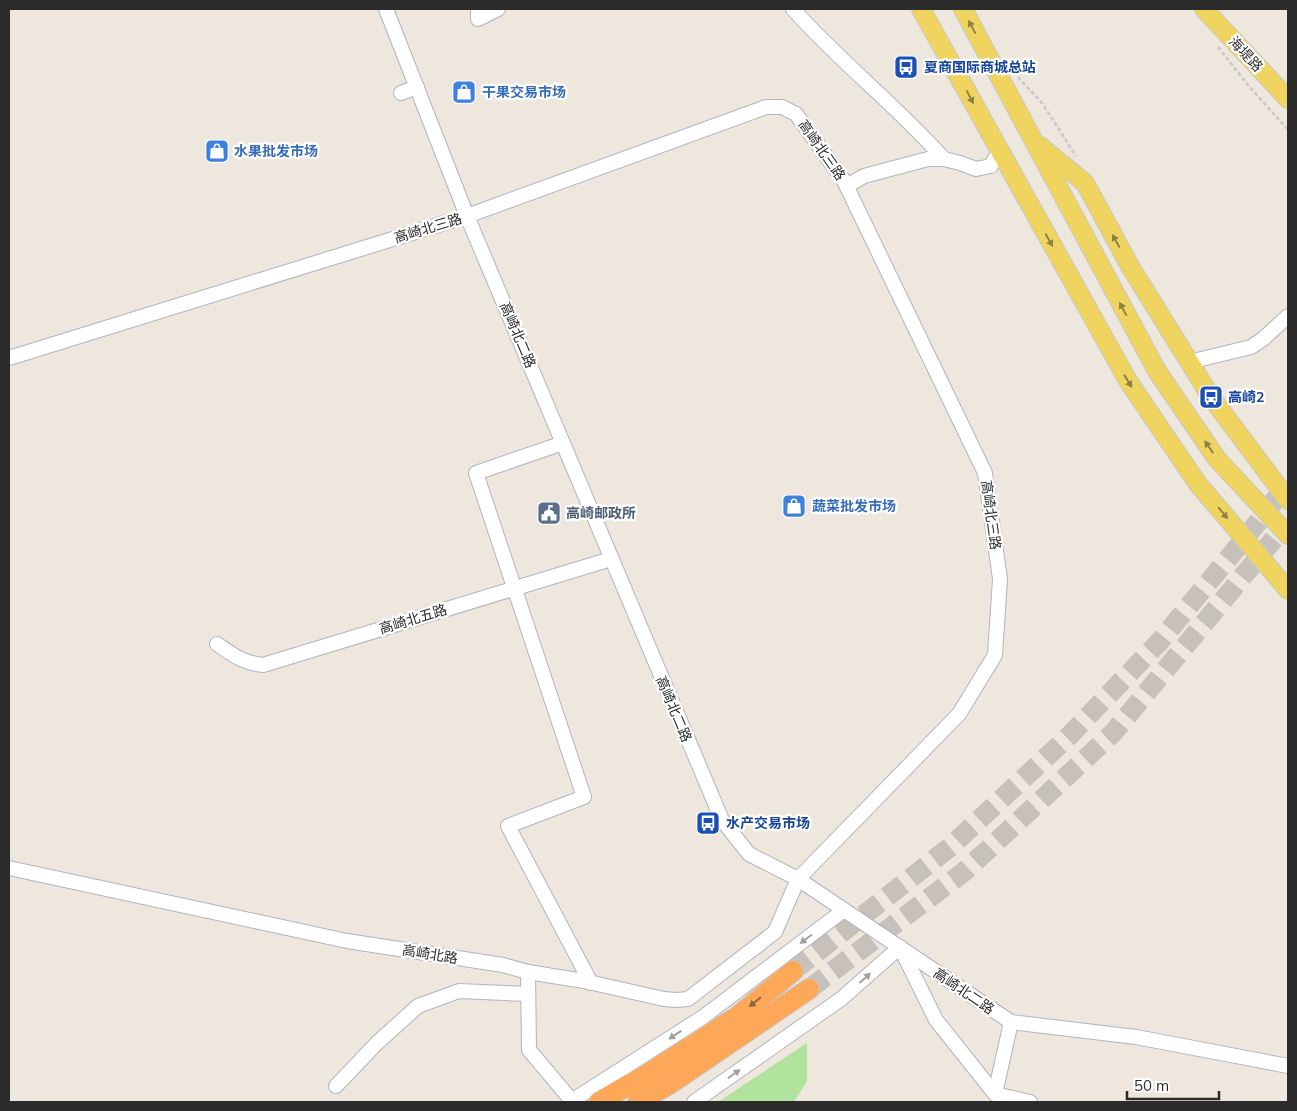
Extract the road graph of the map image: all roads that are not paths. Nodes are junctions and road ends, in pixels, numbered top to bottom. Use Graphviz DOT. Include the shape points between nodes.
graph roads {
  1 [pos="386,9"];
  2 [pos="478,9"];
  3 [pos="498,9"];
  4 [pos="793,9"];
  5 [pos="963,9"];
  6 [pos="1204,9"];
  7 [pos="1213,9"];
  8 [pos="923,11"];
  9 [pos="417,87"];
  10 [pos="1288,90"];
  11 [pos="401,93"];
  12 [pos="1288,99"];
  13 [pos="1032,140"];
  14 [pos="999,151"];
  15 [pos="944,160"];
  16 [pos="847,186"];
  17 [pos="467,216"];
  18 [pos="1288,316"];
  19 [pos="9,358"];
  20 [pos="1189,362"];
  21 [pos="563,443"];
  22 [pos="1288,500"];
  23 [pos="1288,535"];
  24 [pos="611,559"];
  25 [pos="516,588"];
  26 [pos="1287,590"];
  27 [pos="217,644"];
  28 [pos="9,868"];
  29 [pos="798,879"];
  30 [pos="844,910"];
  31 [pos="900,947"];
  32 [pos="793,971"];
  33 [pos="528,972"];
  34 [pos="591,983"];
  35 [pos="809,989"];
  36 [pos="528,994"];
  37 [pos="1011,1022"];
  38 [pos="1288,1066"];
  39 [pos="336,1086"];
  40 [pos="995,1094"];
  41 [pos="571,1102"];
  42 [pos="599,1102"];
  43 [pos="638,1102"];
  44 [pos="694,1102"];
  45 [pos="1030,1102"];
  1 -- 9 [label="street, 高崎北二路"];
  2 -- 3 [label="street" via="478,19"];
  4 -- 15 [label="street"];
  13 -- 5 [label="main road, one-way"];
  6 -- 12 [label="main road, 海堤路"];
  7 -- 10 [label="main road, 海堤路"];
  8 -- 14 [label="main road, one-way"];
  9 -- 11 [label="street"];
  9 -- 17 [label="street, 高崎北二路"];
  20 -- 13 [label="main road, one-way" via="1131,268 1085,183"];
  23 -- 13 [label="main road, one-way" via="1217,458 1157,371"];
  14 -- 15 [label="street" via="991,166 976,169"];
  14 -- 26 [label="main road, one-way" via="1128,381 1198,484"];
  15 -- 16 [label="street" via="928,159 881,171"];
  16 -- 17 [label="street, 高崎北三路" via="796,114 782,107 766,107"];
  16 -- 29 [label="street, 高崎北三路" via="985,473 1000,579 995,655 960,714"];
  17 -- 19 [label="street, 高崎北三路"];
  17 -- 21 [label="street, 高崎北二路"];
  18 -- 20 [label="street" via="1251,347"];
  20 -- 22 [label="main road" via="1211,397"];
  21 -- 24 [label="street, 高崎北二路"];
  21 -- 25 [label="street" via="476,473"];
  24 -- 25 [label="street, 高崎北五路"];
  24 -- 29 [label="street, 高崎北二路" via="722,820 750,854"];
  25 -- 27 [label="street, 高崎北五路" via="263,665 250,664"];
  25 -- 34 [label="street" via="584,797 508,826"];
  28 -- 33 [label="street, 高崎北路" via="347,941 503,965"];
  29 -- 30 [label="street, 高崎北二路"];
  29 -- 34 [label="street, 高崎北路" via="775,932 688,999 664,999"];
  30 -- 31 [label="street, 高崎北二路"];
  30 -- 41 [label="street, one-way" via="703,1017"];
  31 -- 37 [label="street, 高崎北二路"];
  31 -- 40 [label="street" via="936,1020"];
  44 -- 31 [label="street, one-way" via="841,999"];
  32 -- 42 [label="highway, one-way" via="737,1017"];
  33 -- 34 [label="street, 高崎北路"];
  33 -- 36 [label="street"];
  35 -- 43 [label="highway"];
  36 -- 39 [label="street" via="459,991 418,1006"];
  36 -- 41 [label="street" via="529,1050"];
  37 -- 38 [label="street, 高崎北二路" via="1136,1036"];
  37 -- 40 [label="street"];
  40 -- 45 [label="street"];
}
